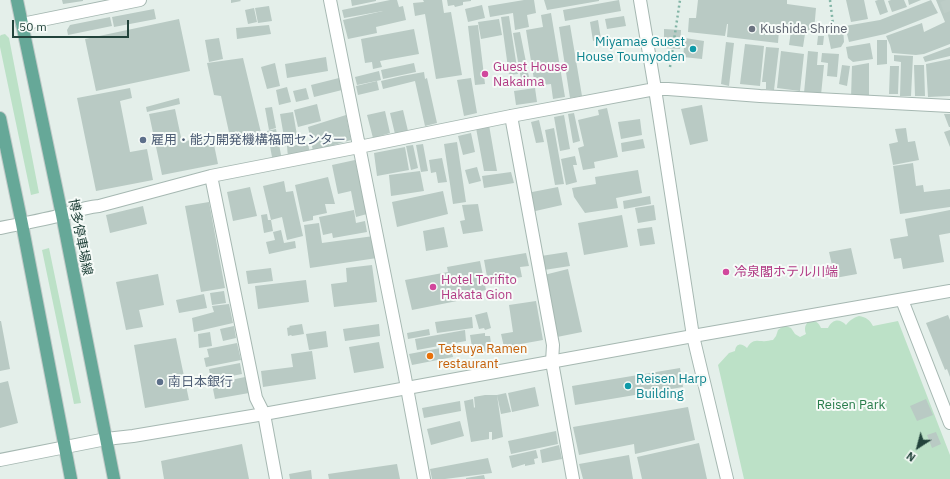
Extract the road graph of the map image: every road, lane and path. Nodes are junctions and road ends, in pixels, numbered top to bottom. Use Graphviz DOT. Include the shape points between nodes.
graph roads {
  1 [pos="17,0"];
  2 [pos="140,0"];
  3 [pos="330,0"];
  4 [pos="640,0"];
  5 [pos="680,0"];
  6 [pos="830,0"];
  7 [pos="22,24"];
  8 [pos="833,24"];
  9 [pos="670,67"];
  10 [pos="655,89"];
  11 [pos="950,106"];
  12 [pos="511,116"];
  13 [pos="0,118"];
  14 [pos="359,147"];
  15 [pos="211,176"];
  16 [pos="62,215"];
  17 [pos="22,224"];
  18 [pos="0,228"];
  19 [pos="950,291"];
  20 [pos="902,300"];
  21 [pos="693,336"];
  22 [pos="552,362"];
  23 [pos="407,388"];
  24 [pos="264,414"];
  25 [pos="950,423"];
  26 [pos="106,439"];
  27 [pos="65,448"];
  28 [pos="0,460"];
  29 [pos="71,479"];
  30 [pos="114,479"];
  31 [pos="276,479"];
  32 [pos="424,479"];
  33 [pos="573,479"];
  34 [pos="727,479"];
  1 -- 7 [label="main road, 博多停車場線"];
  2 -- 7 [label="street"];
  3 -- 14 [label="street"];
  4 -- 10 [label="street"];
  5 -- 9 [label="path"];
  6 -- 8 [label="path"];
  7 -- 16 [label="main road, 博多停車場線"];
  10 -- 11 [label="street"];
  10 -- 12 [label="street"];
  10 -- 21 [label="street"];
  12 -- 14 [label="street"];
  12 -- 22 [label="street" via="553,345"];
  13 -- 17 [label="main road"];
  14 -- 15 [label="street"];
  14 -- 23 [label="street"];
  15 -- 16 [label="street"];
  15 -- 24 [label="street" via="256,398"];
  16 -- 17 [label="street"];
  16 -- 26 [label="main road, 博多停車場線"];
  17 -- 18 [label="street"];
  17 -- 27 [label="main road"];
  19 -- 20 [label="street"];
  20 -- 21 [label="street"];
  20 -- 25 [label="street"];
  21 -- 22 [label="street"];
  21 -- 34 [label="street"];
  22 -- 23 [label="street"];
  22 -- 33 [label="street"];
  23 -- 24 [label="street"];
  23 -- 32 [label="street"];
  24 -- 26 [label="street"];
  24 -- 31 [label="street"];
  26 -- 27 [label="street"];
  26 -- 30 [label="main road, 博多停車場線"];
  27 -- 28 [label="street"];
  27 -- 29 [label="main road"];
}
